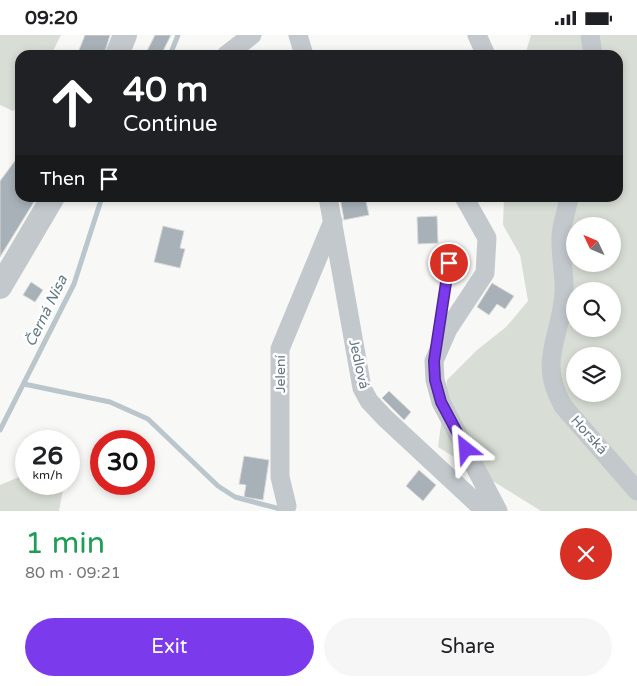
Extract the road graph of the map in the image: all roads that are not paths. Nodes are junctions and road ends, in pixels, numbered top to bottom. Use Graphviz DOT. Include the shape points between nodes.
graph roads {
  1 [pos="125,35"];
  2 [pos="252,35"];
  3 [pos="298,35"];
  4 [pos="477,35"];
  5 [pos="590,35"];
  6 [pos="119,50"];
  7 [pos="232,50"];
  8 [pos="302,50"];
  9 [pos="484,50"];
  10 [pos="592,50"];
  11 [pos="50,202"];
  12 [pos="329,202"];
  13 [pos="467,202"];
  14 [pos="568,202"];
  15 [pos="333,221"];
  16 [pos="449,263"];
  17 [pos="0,287"];
  18 [pos="434,361"];
  19 [pos="637,491"];
  20 [pos="288,506"];
  21 [pos="485,511"];
  22 [pos="498,511"];
  1 -- 6 [label="street"];
  2 -- 7 [label="street"];
  3 -- 8 [label="street"];
  4 -- 9 [label="street"];
  5 -- 10 [label="street"];
  11 -- 17 [label="street"];
  12 -- 15 [label="street, Jedlová"];
  13 -- 18 [label="street" via="487,238 485,273 452,323"];
  14 -- 19 [label="street, Horská" via="561,235 564,294 551,357 551,378 563,405"];
  15 -- 20 [label="street, Jelení" via="280,349 280,477"];
  15 -- 21 [label="street, Jedlová" via="362,388 385,418"];
  16 -- 18 [label="lane"];
  18 -- 22 [label="street" via="441,402"];
}
